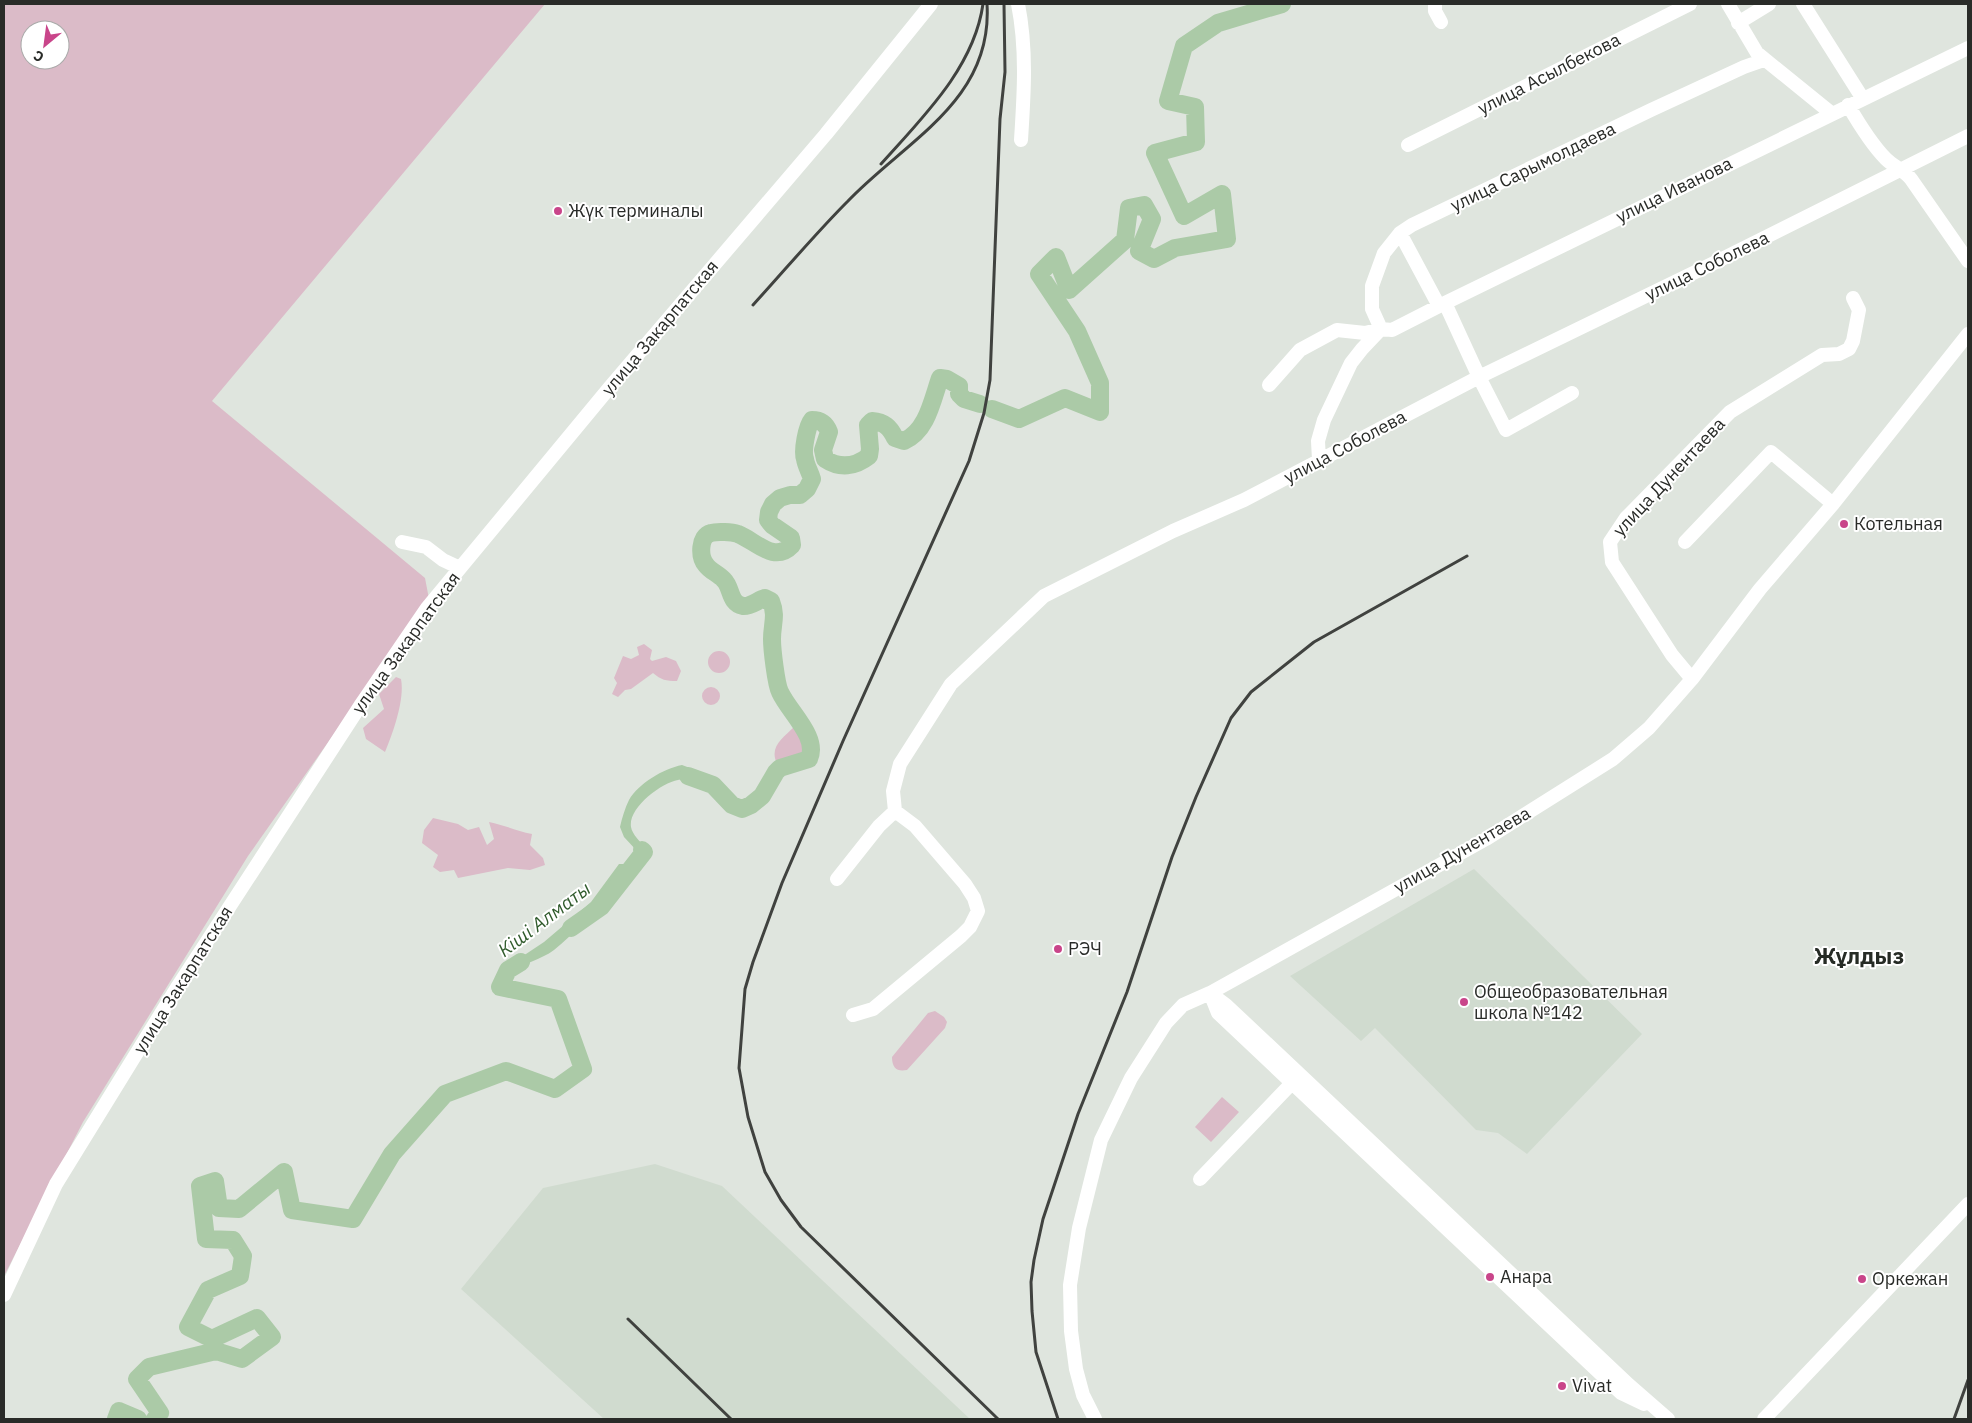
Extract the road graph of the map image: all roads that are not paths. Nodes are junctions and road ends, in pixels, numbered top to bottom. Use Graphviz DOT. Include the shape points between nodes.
graph roads {
  1 [pos="931,4"];
  2 [pos="1018,4"];
  3 [pos="1435,4"];
  4 [pos="1690,4"];
  5 [pos="1728,4"];
  6 [pos="1769,4"];
  7 [pos="1803,4"];
  8 [pos="1441,22"];
  9 [pos="1738,23"];
  10 [pos="1968,48"];
  11 [pos="1764,60"];
  12 [pos="1863,99"];
  13 [pos="1848,105"];
  14 [pos="1831,113"];
  15 [pos="1968,136"];
  16 [pos="1021,140"];
  17 [pos="1408,145"];
  18 [pos="1900,169"];
  19 [pos="1400,233"];
  20 [pos="1968,260"];
  21 [pos="1853,298"];
  22 [pos="1442,304"];
  23 [pos="1381,329"];
  24 [pos="1968,334"];
  25 [pos="1479,377"];
  26 [pos="1269,384"];
  27 [pos="1572,392"];
  28 [pos="1319,460"];
  29 [pos="1833,504"];
  30 [pos="402,542"];
  31 [pos="1684,542"];
  32 [pos="460,568"];
  33 [pos="1692,679"];
  34 [pos="895,811"];
  35 [pos="837,879"];
  36 [pos="1210,992"];
  37 [pos="853,1015"];
  38 [pos="1292,1083"];
  39 [pos="1200,1179"];
  40 [pos="1968,1204"];
  41 [pos="4,1295"];
  42 [pos="1664,1416"];
  43 [pos="1095,1419"];
  44 [pos="1764,1419"];
  1 -- 32 [label="street, улица Закарпатская" via="826,134"];
  2 -- 16 [label="street" via="1025,84"];
  3 -- 8 [label="street"];
  4 -- 17 [label="street, улица Асылбекова"];
  5 -- 9 [label="street"];
  6 -- 9 [label="street"];
  7 -- 12 [label="street"];
  9 -- 11 [label="street"];
  10 -- 12 [label="street, улица Иванова"];
  11 -- 14 [label="street"];
  11 -- 19 [label="street, улица Сарымолдаева" via="1625,122"];
  12 -- 13 [label="street, улица Иванова"];
  13 -- 14 [label="street, улица Иванова"];
  13 -- 18 [label="street" via="1887,160"];
  14 -- 22 [label="street, улица Иванова"];
  15 -- 18 [label="street, улица Соболева"];
  18 -- 20 [label="street" via="1911,179"];
  18 -- 25 [label="street, улица Соболева"];
  19 -- 22 [label="street"];
  19 -- 23 [label="street, улица Сарымолдаева" via="1384,253 1372,286 1372,308"];
  21 -- 33 [label="street, улица Дунентаева" via="1859,310 1855,336 1849,349 1839,354 1822,355 1730,412 1626,518 1610,542 1612,562 1672,655"];
  22 -- 23 [label="street, улица Иванова" via="1392,330"];
  22 -- 25 [label="street"];
  23 -- 26 [label="street, улица Иванова" via="1365,333 1337,330 1300,350"];
  23 -- 28 [label="street" via="1362,349 1341,384 1324,420 1318,442"];
  24 -- 29 [label="street, улица Дунентаева"];
  25 -- 27 [label="street" via="1506,430"];
  25 -- 28 [label="street, улица Соболева"];
  28 -- 34 [label="street, улица Соболева" via="1244,500 1173,531 1044,596 951,684 900,764 893,791"];
  29 -- 31 [label="street" via="1771,452"];
  29 -- 33 [label="street, улица Дунентаева" via="1760,589"];
  30 -- 32 [label="street" via="426,547"];
  32 -- 41 [label="street, улица Закарпатская" via="427,608 360,706 178,986 56,1184"];
  33 -- 36 [label="street, улица Дунентаева" via="1649,728 1613,758 1472,847"];
  34 -- 35 [label="street"];
  34 -- 37 [label="street" via="915,826 965,884 978,911 961,936 873,1010"];
  36 -- 38 [label="street" via="1218,1013"];
  36 -- 42 [label="street"];
  36 -- 43 [label="street, улица Дунентаева" via="1183,1005 1166,1023 1131,1078 1101,1140 1079,1228 1070,1285 1076,1369 1083,1395"];
  38 -- 39 [label="street"];
  38 -- 42 [label="street" via="1621,1393"];
  40 -- 44 [label="street"];
}
